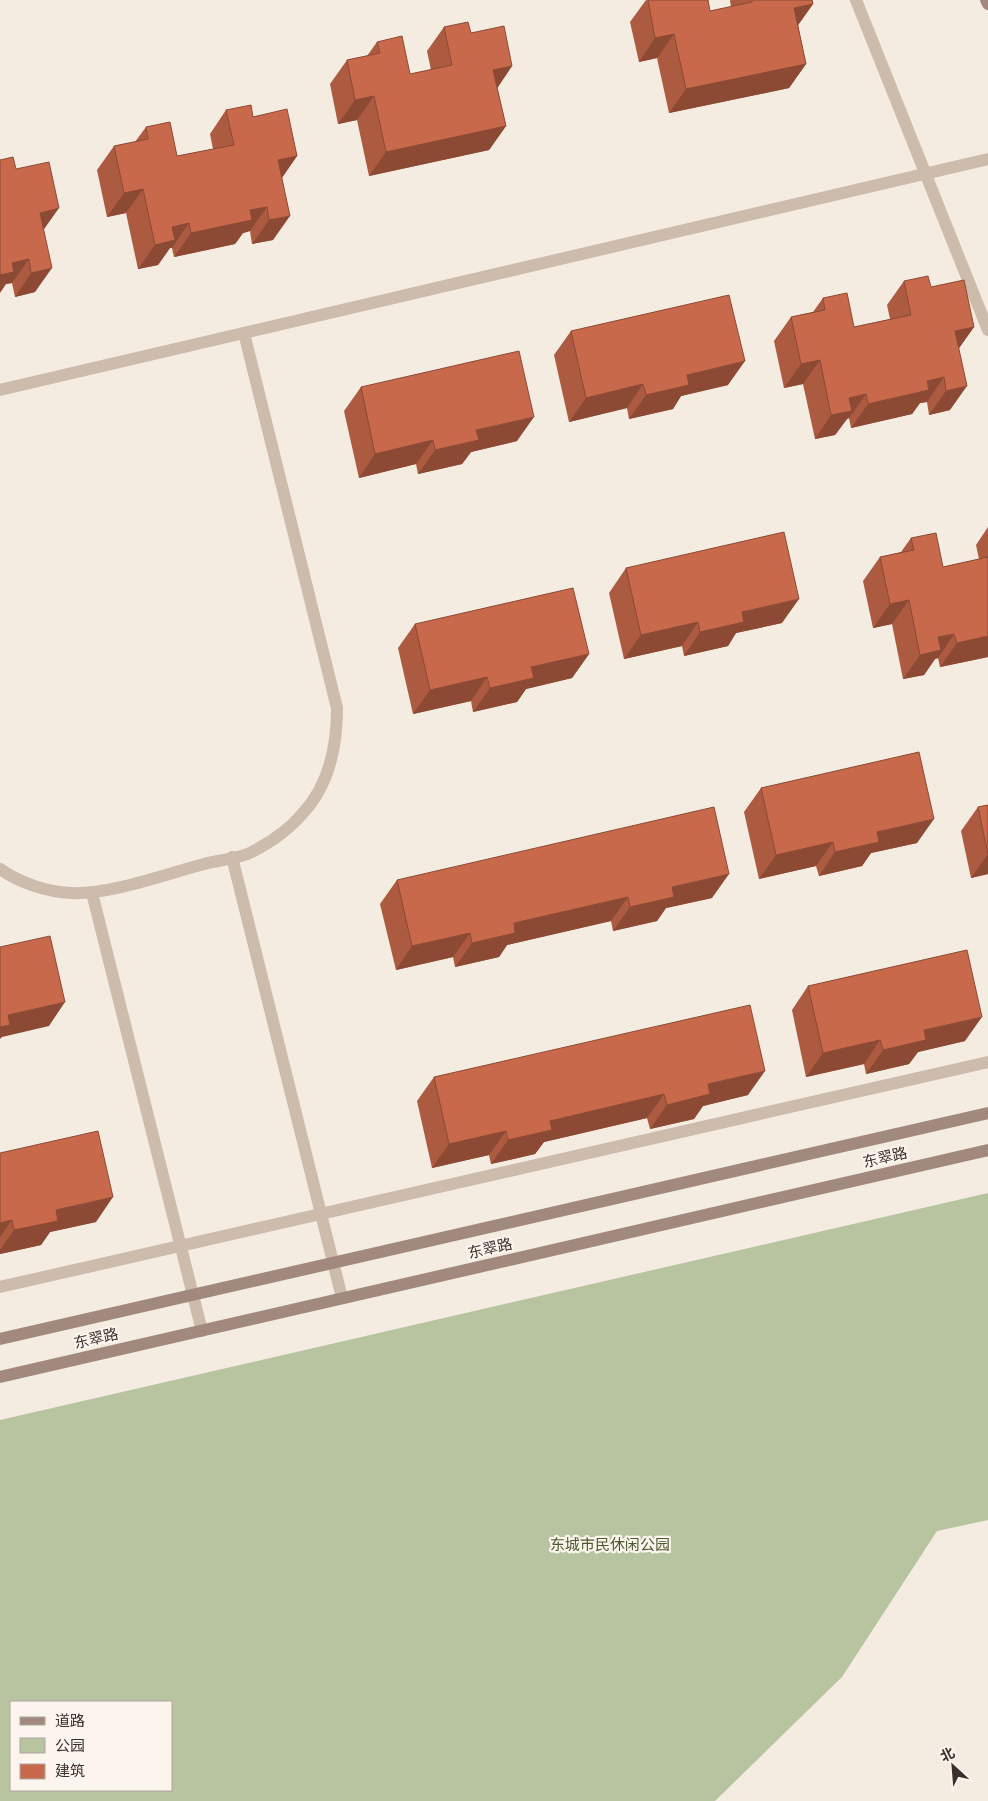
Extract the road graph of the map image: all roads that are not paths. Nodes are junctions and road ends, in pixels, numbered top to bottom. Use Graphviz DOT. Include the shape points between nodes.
graph roads {
  1 [pos="856,0"];
  2 [pos="986,0"];
  3 [pos="988,4"];
  4 [pos="988,159"];
  5 [pos="926,173"];
  6 [pos="988,330"];
  7 [pos="244,333"];
  8 [pos="0,390"];
  9 [pos="232,857"];
  10 [pos="0,869"];
  11 [pos="92,893"];
  12 [pos="988,1062"];
  13 [pos="988,1113"];
  14 [pos="988,1150"];
  15 [pos="321,1214"];
  16 [pos="181,1246"];
  17 [pos="333,1263"];
  18 [pos="0,1287"];
  19 [pos="193,1295"];
  20 [pos="342,1298"];
  21 [pos="202,1330"];
  22 [pos="0,1339"];
  23 [pos="0,1377"];
  1 -- 5 [label="lane"];
  2 -- 3 [label="street"];
  4 -- 5 [label="lane"];
  5 -- 6 [label="lane"];
  5 -- 7 [label="lane"];
  7 -- 8 [label="lane"];
  7 -- 9 [label="lane" via="337,708 337,730 327,774 304,813 270,842 250,853"];
  9 -- 11 [label="lane"];
  9 -- 15 [label="lane"];
  10 -- 11 [label="lane" via="26,883 47,889"];
  11 -- 16 [label="lane"];
  12 -- 15 [label="lane"];
  13 -- 17 [label="street, 东翠路"];
  14 -- 20 [label="street, 东翠路"];
  15 -- 16 [label="lane"];
  15 -- 17 [label="lane"];
  16 -- 18 [label="lane"];
  16 -- 19 [label="lane"];
  17 -- 19 [label="street, 东翠路"];
  17 -- 20 [label="lane"];
  19 -- 21 [label="lane"];
  19 -- 22 [label="street, 东翠路"];
  20 -- 21 [label="street, 东翠路"];
  21 -- 23 [label="street, 东翠路"];
}
